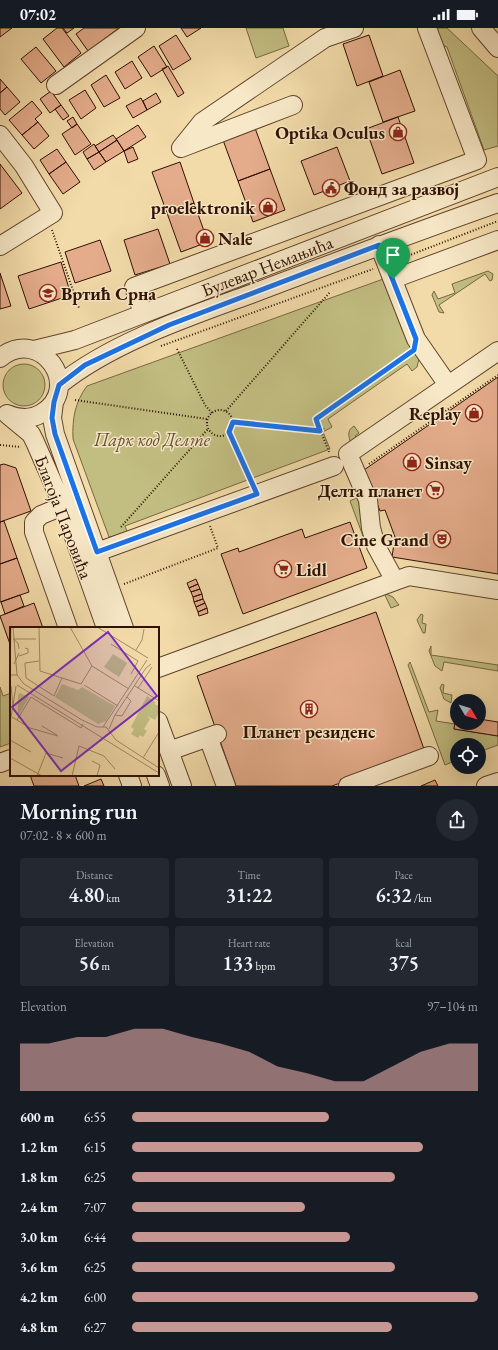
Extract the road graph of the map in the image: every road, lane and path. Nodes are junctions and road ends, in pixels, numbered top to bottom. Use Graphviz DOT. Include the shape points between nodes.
graph roads {
  1 [pos="136,28"];
  2 [pos="354,28"];
  3 [pos="427,28"];
  4 [pos="481,28"];
  5 [pos="488,28"];
  6 [pos="498,35"];
  7 [pos="498,48"];
  8 [pos="56,85"];
  9 [pos="293,105"];
  10 [pos="0,135"];
  11 [pos="498,177"];
  12 [pos="400,188"];
  13 [pos="498,203"];
  14 [pos="409,211"];
  15 [pos="50,215"];
  16 [pos="498,221"];
  17 [pos="289,230"];
  18 [pos="498,240"];
  19 [pos="379,245"];
  20 [pos="0,246"];
  21 [pos="298,254"];
  22 [pos="399,259"];
  23 [pos="380,266"];
  24 [pos="393,279"];
  25 [pos="330,292"];
  26 [pos="79,308"];
  27 [pos="143,313"];
  28 [pos="416,339"];
  29 [pos="154,348"];
  30 [pos="177,349"];
  31 [pos="34,350"];
  32 [pos="498,350"];
  33 [pos="0,358"];
  34 [pos="498,375"];
  35 [pos="59,385"];
  36 [pos="448,385"];
  37 [pos="75,400"];
  38 [pos="54,402"];
  39 [pos="226,411"];
  40 [pos="4,412"];
  41 [pos="212,412"];
  42 [pos="207,419"];
  43 [pos="233,422"];
  44 [pos="208,429"];
  45 [pos="320,431"];
  46 [pos="229,432"];
  47 [pos="0,446"];
  48 [pos="23,447"];
  49 [pos="332,460"];
  50 [pos="365,467"];
  51 [pos="257,494"];
  52 [pos="63,506"];
  53 [pos="210,525"];
  54 [pos="119,528"];
  55 [pos="97,552"];
  56 [pos="395,581"];
  57 [pos="118,586"];
  58 [pos="498,590"];
  59 [pos="68,627"];
  60 [pos="106,627"];
  61 [pos="124,627"];
  62 [pos="159,668"];
  63 [pos="159,724"];
  64 [pos="169,751"];
  65 [pos="429,756"];
  66 [pos="10,759"];
  67 [pos="0,763"];
  68 [pos="128,776"];
  69 [pos="156,776"];
  70 [pos="498,782"];
  71 [pos="132,786"];
  72 [pos="160,786"];
  73 [pos="182,786"];
  74 [pos="226,786"];
  75 [pos="348,786"];
  76 [pos="486,786"];
  1 -- 8 [label="street"];
  2 -- 9 [label="street" via="326,38 202,122 180,148"];
  3 -- 12 [label="street" via="476,160"];
  4 -- 7 [label="street"];
  5 -- 6 [label="street"];
  10 -- 15 [label="street" via="24,166"];
  11 -- 14 [label="street, Булевар Немањића"];
  12 -- 14 [label="street"];
  12 -- 17 [label="street"];
  13 -- 19 [label="street, Булевар Немањића"];
  14 -- 21 [label="street, Булевар Немањића"];
  15 -- 20 [label="street"];
  15 -- 26 [label="path"];
  16 -- 22 [label="path"];
  17 -- 21 [label="street"];
  17 -- 27 [label="street" via="134,287"];
  18 -- 24 [label="street"];
  19 -- 24 [label="street"];
  19 -- 35 [label="street, Булевар Немањића" via="169,325 85,365"];
  21 -- 27 [label="street, Булевар Немањића"];
  23 -- 29 [label="path"];
  24 -- 28 [label="street"];
  25 -- 39 [label="path"];
  27 -- 31 [label="street, Булевар Немањића" via="75,340"];
  28 -- 36 [label="street"];
  28 -- 45 [label="path" via="414,350 316,419"];
  30 -- 41 [label="path" via="205,405"];
  31 -- 33 [label="street, Булевар Немањића" via="19,349"];
  31 -- 35 [label="street" via="46,357 55,367"];
  32 -- 36 [label="street"];
  34 -- 50 [label="path"];
  35 -- 38 [label="street, Благоја Паровића"];
  36 -- 56 [label="street" via="348,454 368,500 376,546"];
  37 -- 42 [label="path"];
  38 -- 40 [label="street" via="38,416 28,418 18,418"];
  38 -- 55 [label="street, Благоја Паровића" via="52,418 55,434"];
  39 -- 41 [label="path"];
  39 -- 43 [label="path"];
  40 -- 52 [label="street, Благоја Паровића" via="31,434"];
  41 -- 42 [label="path"];
  42 -- 44 [label="path"];
  43 -- 45 [label="path"];
  43 -- 46 [label="path"];
  44 -- 46 [label="path" via="218,436"];
  44 -- 54 [label="path"];
  45 -- 49 [label="path"];
  46 -- 51 [label="path"];
  47 -- 48 [label="path"];
  49 -- 51 [label="street"];
  51 -- 55 [label="street"];
  52 -- 59 [label="street" via="41,515 34,522 34,532"];
  52 -- 60 [label="street, Благоја Паровића"];
  53 -- 57 [label="path" via="218,548"];
  55 -- 61 [label="street, Благоја Паровића"];
  56 -- 58 [label="street" via="409,576"];
  56 -- 62 [label="street"];
  63 -- 64 [label="street"];
  64 -- 73 [label="street"];
  64 -- 74 [label="street" via="212,736"];
  65 -- 75 [label="street"];
  66 -- 67 [label="street"];
  68 -- 71 [label="street"];
  69 -- 72 [label="street"];
  70 -- 76 [label="street"];
}
